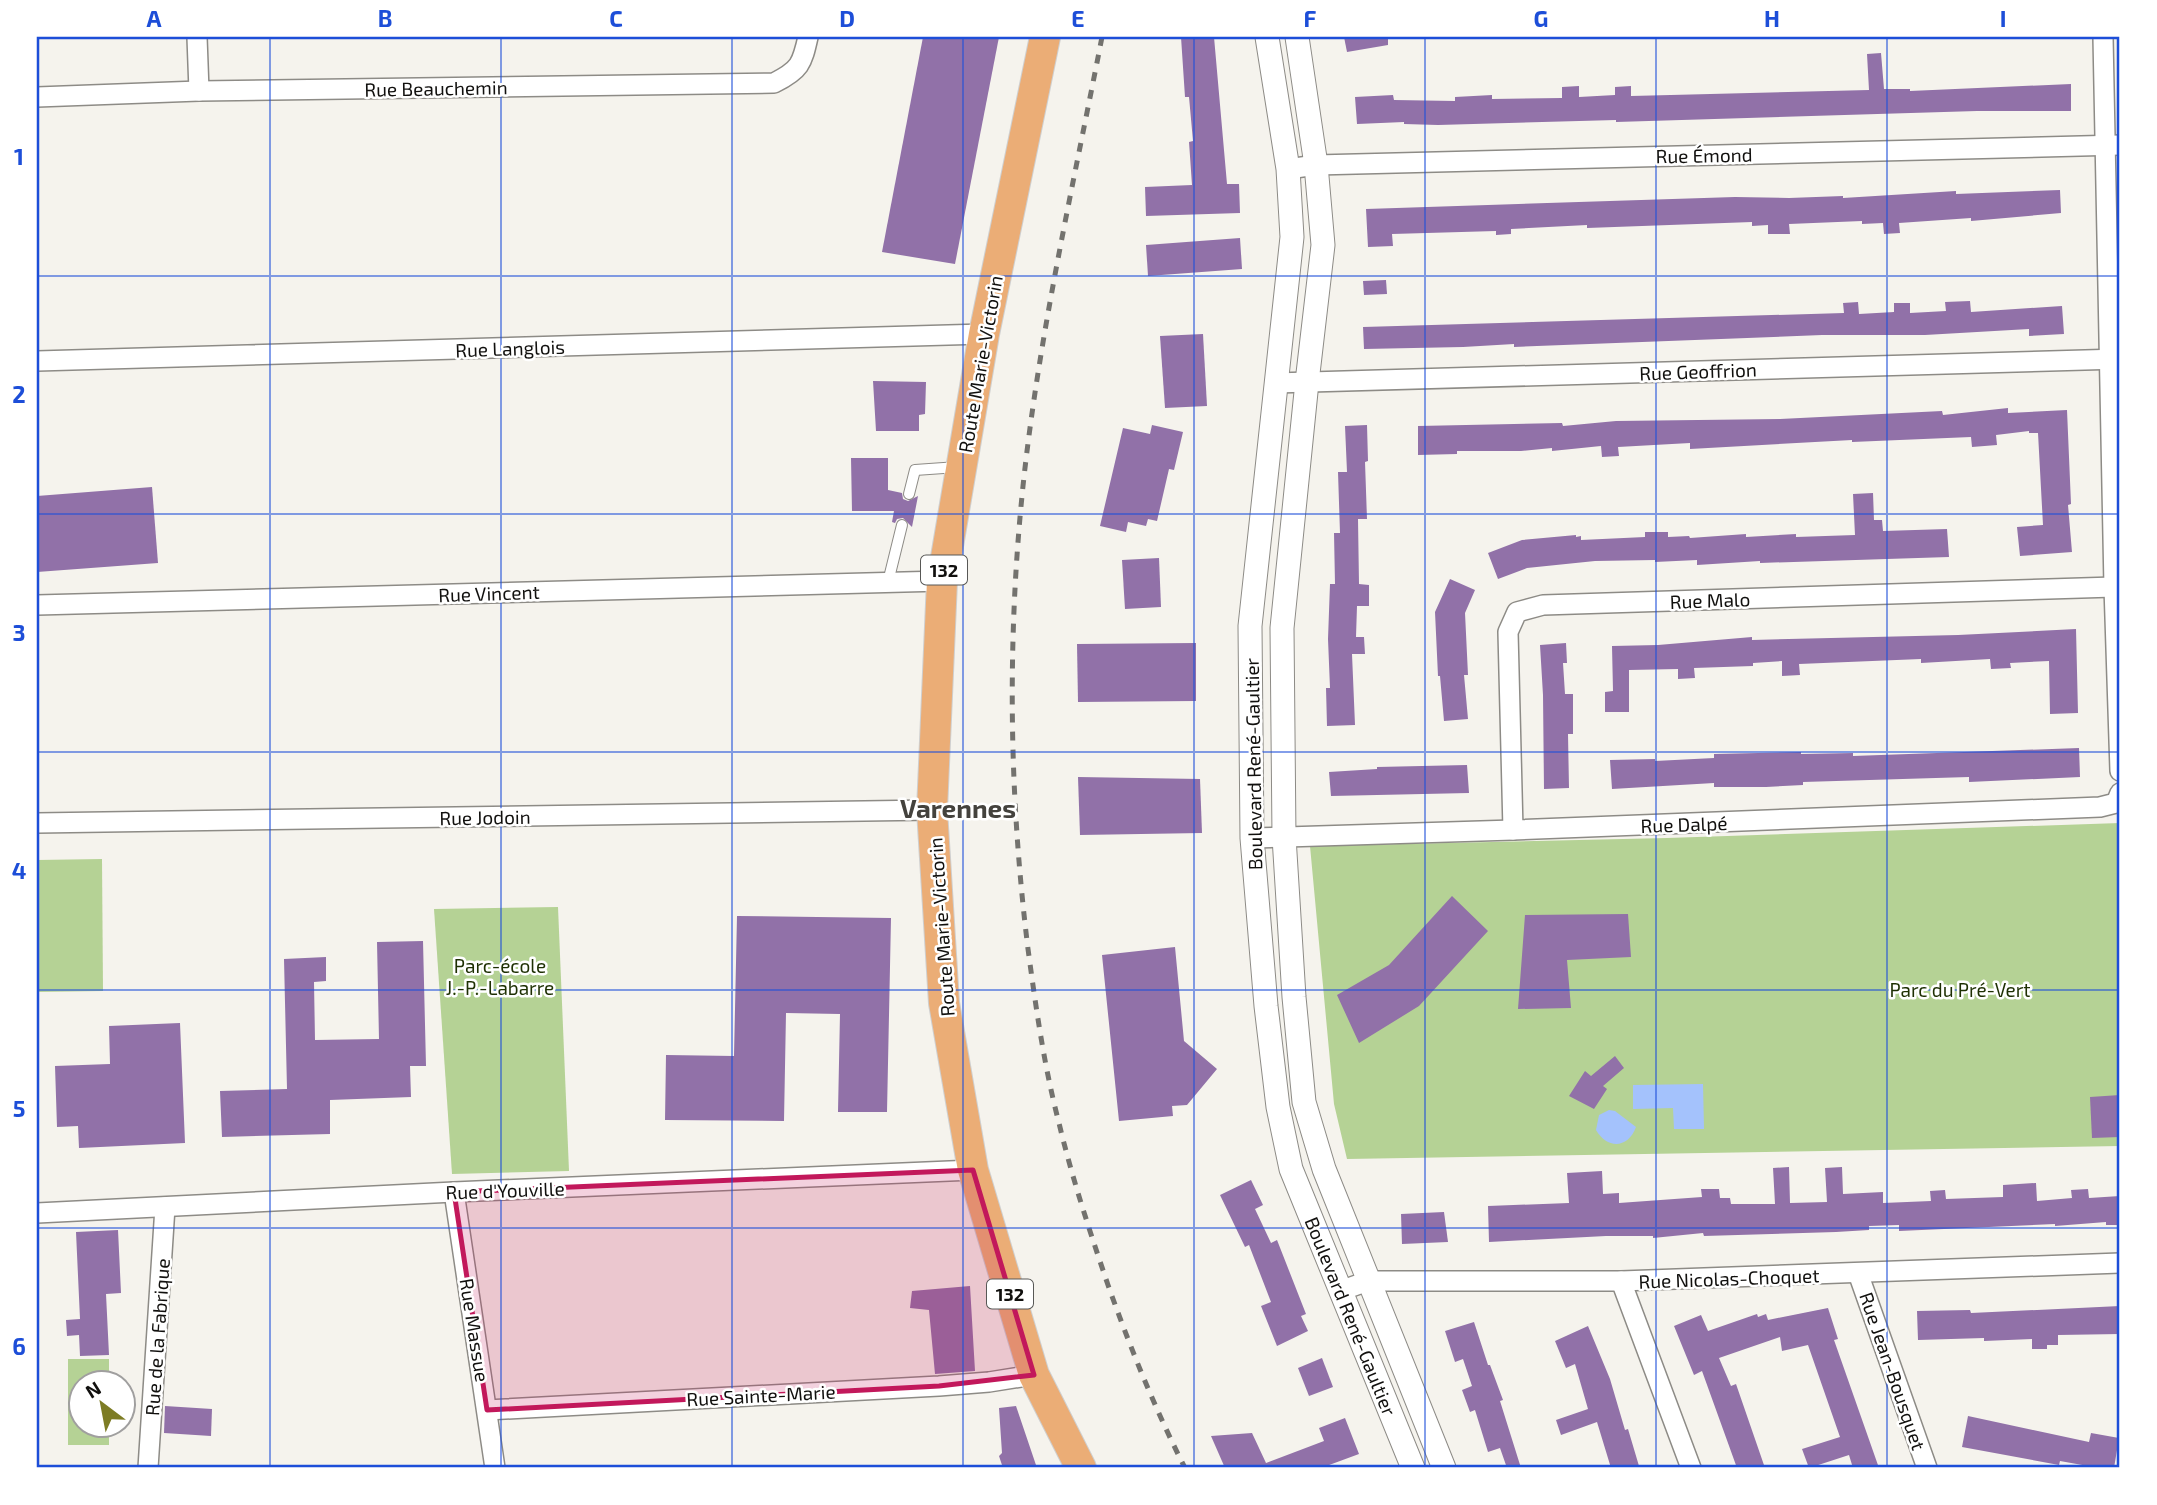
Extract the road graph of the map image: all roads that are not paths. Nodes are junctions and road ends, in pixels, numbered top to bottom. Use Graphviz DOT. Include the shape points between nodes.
graph roads {
  1 [pos="197,37"];
  2 [pos="807,37"];
  3 [pos="1045,37"];
  4 [pos="1267,37"];
  5 [pos="1297,37"];
  6 [pos="2103,37"];
  7 [pos="199,92"];
  8 [pos="37,97"];
  9 [pos="2113,145"];
  10 [pos="1316,165"];
  11 [pos="1288,169"];
  12 [pos="984,334"];
  13 [pos="2115,359"];
  14 [pos="37,361"];
  15 [pos="1307,382"];
  16 [pos="1275,383"];
  17 [pos="962,467"];
  18 [pos="909,494"];
  19 [pos="902,525"];
  20 [pos="942,581"];
  21 [pos="888,582"];
  22 [pos="2117,583"];
  23 [pos="37,605"];
  24 [pos="2120,768"];
  25 [pos="2118,798"];
  26 [pos="932,810"];
  27 [pos="37,823"];
  28 [pos="1513,830"];
  29 [pos="1284,837"];
  30 [pos="1252,838"];
  31 [pos="1304,1102"];
  32 [pos="1278,1107"];
  33 [pos="973,1170"];
  34 [pos="454,1192"];
  35 [pos="166,1207"];
  36 [pos="37,1213"];
  37 [pos="2120,1263"];
  38 [pos="1858,1273"];
  39 [pos="1368,1282"];
  40 [pos="1621,1282"];
  41 [pos="1340,1291"];
  42 [pos="1034,1375"];
  43 [pos="487,1410"];
  44 [pos="148,1468"];
  45 [pos="495,1468"];
  46 [pos="1081,1468"];
  47 [pos="1413,1468"];
  48 [pos="1444,1468"];
  49 [pos="1692,1468"];
  50 [pos="1927,1468"];
  1 -- 7 [label="street"];
  2 -- 7 [label="street, Rue Beauchemin" via="802,61 790,75 774,83"];
  3 -- 12 [label="main road, Route Marie-Victorin / 132"];
  4 -- 11 [label="street, Boulevard René-Gaultier"];
  5 -- 10 [label="street, Boulevard René-Gaultier"];
  6 -- 9 [label="street"];
  7 -- 8 [label="street, Rue Beauchemin"];
  9 -- 10 [label="street, Rue Émond"];
  9 -- 13 [label="street"];
  10 -- 11 [label="street, Rue Émond"];
  10 -- 15 [label="street, Boulevard René-Gaultier" via="1323,245"];
  11 -- 16 [label="street, Boulevard René-Gaultier" via="1292,237"];
  12 -- 14 [label="street, Rue Langlois"];
  12 -- 17 [label="main road, Route Marie-Victorin / 132"];
  13 -- 15 [label="street, Rue Geoffrion"];
  13 -- 22 [label="street"];
  15 -- 16 [label="street, Rue Geoffrion"];
  15 -- 29 [label="street, Boulevard René-Gaultier" via="1282,628"];
  16 -- 30 [label="street, Boulevard René-Gaultier" via="1250,625"];
  17 -- 18 [label="lane" via="915,470"];
  17 -- 20 [label="main road, Route Marie-Victorin / 132"];
  19 -- 21 [label="lane"];
  20 -- 21 [label="street, Rue Vincent"];
  20 -- 26 [label="main road, Route Marie-Victorin / 132"];
  21 -- 23 [label="street, Rue Vincent"];
  22 -- 24 [label="street"];
  22 -- 28 [label="street, Rue Malo" via="1543,605 1517,612 1508,632"];
  25 -- 28 [label="street, Rue Dalpé" via="2100,807"];
  26 -- 27 [label="street, Rue Jodoin"];
  26 -- 33 [label="main road, Route Marie-Victorin / 132" via="944,1003"];
  28 -- 29 [label="street, Rue Dalpé"];
  29 -- 30 [label="street, Rue Dalpé"];
  29 -- 31 [label="street, Boulevard René-Gaultier"];
  30 -- 32 [label="street, Boulevard René-Gaultier"];
  31 -- 32 [label="street"];
  31 -- 39 [label="street, Boulevard René-Gaultier" via="1324,1169"];
  32 -- 41 [label="street, Boulevard René-Gaultier" via="1291,1169"];
  33 -- 34 [label="street, Rue d'Youville"];
  33 -- 42 [label="main road, Route Marie-Victorin / 132"];
  34 -- 35 [label="street, Rue d'Youville"];
  34 -- 43 [label="street, Rue Massue"];
  35 -- 36 [label="street, Rue d'Youville"];
  35 -- 44 [label="street, Rue de la Fabrique"];
  37 -- 38 [label="street, Rue Nicolas-Choquet"];
  38 -- 40 [label="street, Rue Nicolas-Choquet"];
  38 -- 50 [label="street, Rue Jean-Bousquet"];
  39 -- 40 [label="street, Rue Nicolas-Choquet"];
  39 -- 41 [label="street, Rue Nicolas-Choquet"];
  39 -- 48 [label="street, Boulevard René-Gaultier"];
  40 -- 49 [label="street"];
  41 -- 47 [label="street, Boulevard René-Gaultier"];
  42 -- 43 [label="street, Rue Sainte-Marie" via="939,1386"];
  42 -- 46 [label="main road, Route Marie-Victorin / 132"];
  43 -- 45 [label="street, Rue Massue"];
}
